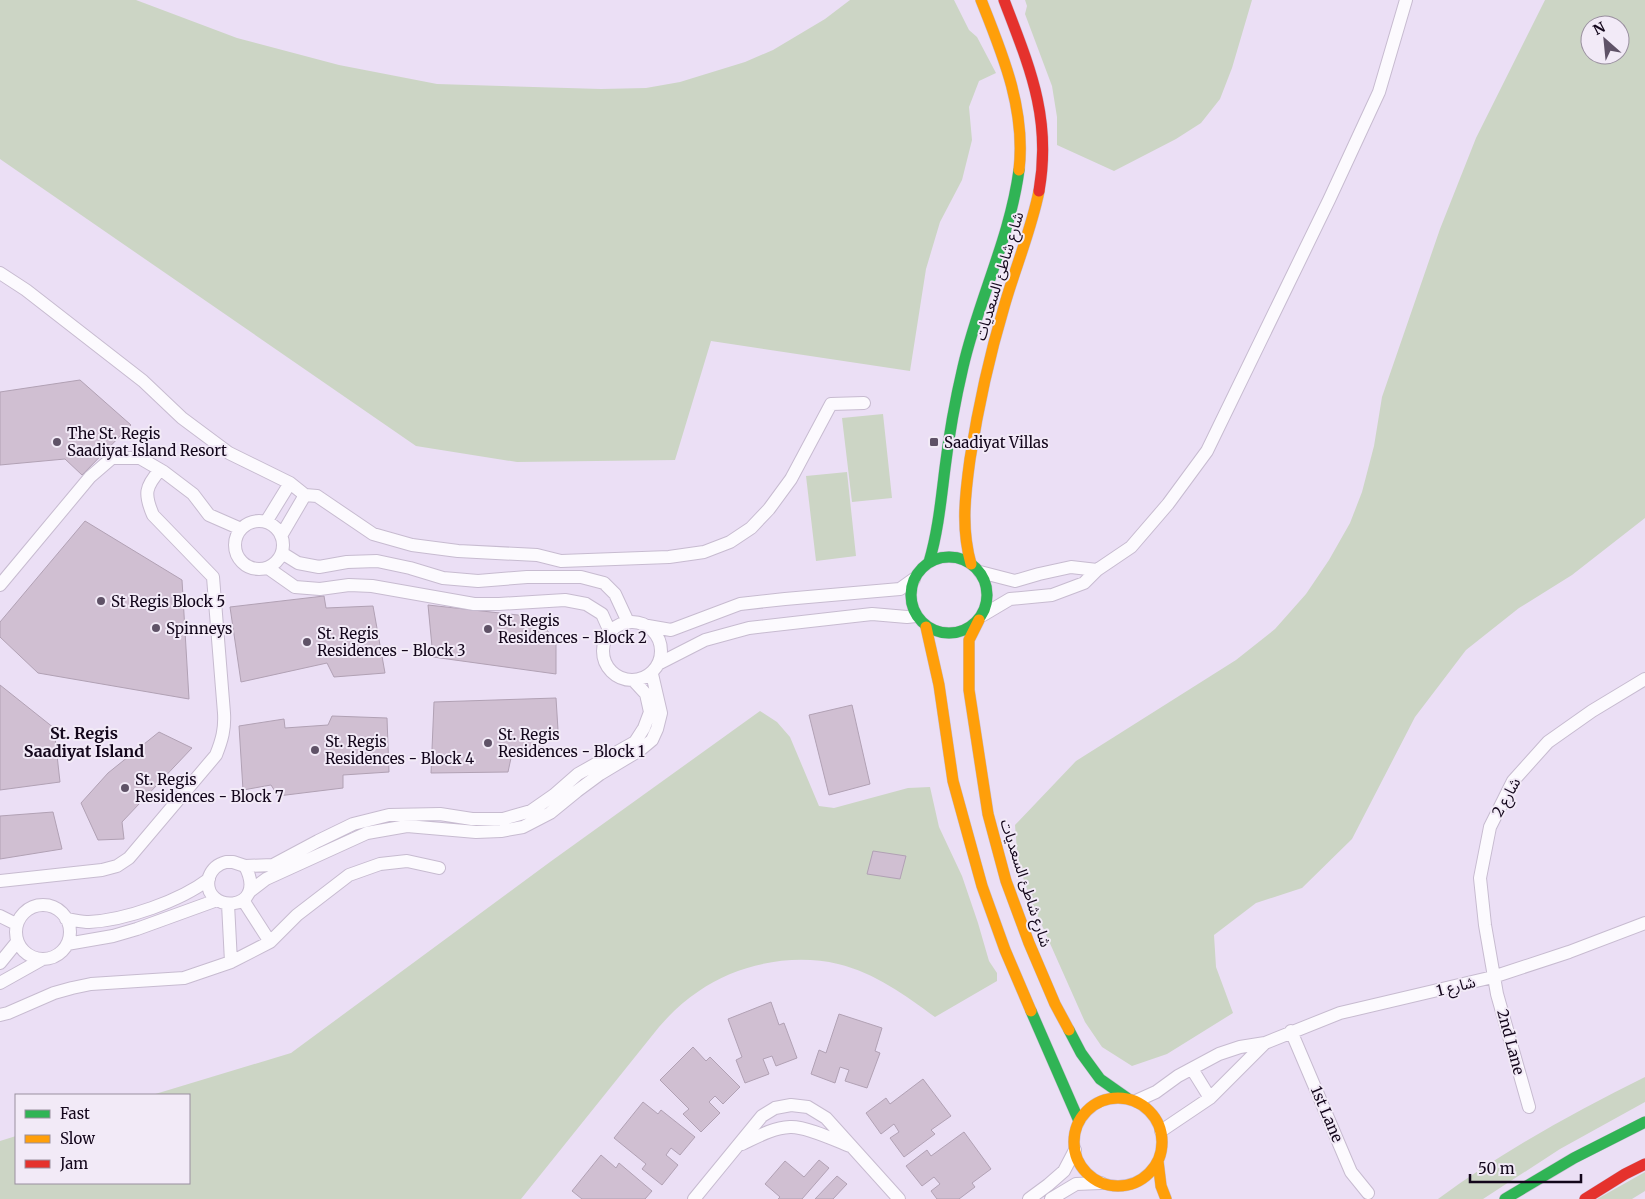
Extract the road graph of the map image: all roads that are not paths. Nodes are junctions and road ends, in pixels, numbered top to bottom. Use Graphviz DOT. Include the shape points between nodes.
graph roads {
  1 [pos="981,0"];
  2 [pos="1004,0"];
  3 [pos="1406,0"];
  4 [pos="0,273"];
  5 [pos="864,403"];
  6 [pos="160,470"];
  7 [pos="290,483"];
  8 [pos="305,495"];
  9 [pos="266,522"];
  10 [pos="240,529"];
  11 [pos="281,536"];
  12 [pos="282,553"];
  13 [pos="929,562"];
  14 [pos="268,568"];
  15 [pos="976,568"];
  16 [pos="1097,570"];
  17 [pos="914,579"];
  18 [pos="0,585"];
  19 [pos="916,616"];
  20 [pos="981,618"];
  21 [pos="628,622"];
  22 [pos="648,626"];
  23 [pos="926,627"];
  24 [pos="610,632"];
  25 [pos="660,663"];
  26 [pos="652,674"];
  27 [pos="1645,679"];
  28 [pos="634,681"];
  29 [pos="245,866"];
  30 [pos="439,868"];
  31 [pos="209,879"];
  32 [pos="0,881"];
  33 [pos="246,896"];
  34 [pos="222,902"];
  35 [pos="0,916"];
  36 [pos="66,919"];
  37 [pos="1645,923"];
  38 [pos="16,924"];
  39 [pos="17,942"];
  40 [pos="270,942"];
  41 [pos="67,944"];
  42 [pos="40,960"];
  43 [pos="231,962"];
  44 [pos="0,963"];
  45 [pos="1494,977"];
  46 [pos="0,983"];
  47 [pos="0,1015"];
  48 [pos="1292,1031"];
  49 [pos="1265,1043"];
  50 [pos="1192,1069"];
  51 [pos="1210,1098"];
  52 [pos="1131,1100"];
  53 [pos="1529,1106"];
  54 [pos="1079,1121"];
  55 [pos="1645,1122"];
  56 [pos="1161,1131"];
  57 [pos="852,1147"];
  58 [pos="734,1148"];
  59 [pos="1075,1150"];
  60 [pos="1158,1161"];
  61 [pos="1645,1164"];
  62 [pos="1108,1184"];
  63 [pos="1368,1193"];
  64 [pos="694,1199"];
  65 [pos="899,1199"];
  66 [pos="1029,1199"];
  67 [pos="1051,1199"];
  68 [pos="1125,1199"];
  69 [pos="1166,1199"];
  70 [pos="1506,1199"];
  71 [pos="1585,1199"];
  1 -- 13 [label="street, شارع شاطئ السعديات" via="1015,99 1020,140 1017,187 961,376 936,539"];
  2 -- 15 [label="street, شارع شاطئ السعديات" via="1031,72 1040,112 1041,174 1034,215 996,334 973,443 964,512 965,539"];
  3 -- 16 [label="street" via="1379,92 1207,451 1131,547"];
  4 -- 7 [label="street" via="143,381 182,418 229,453"];
  5 -- 8 [label="street" via="832,404 791,479 769,510 730,542 704,552 669,557 561,561 537,555 412,546 373,534 317,496"];
  6 -- 10 [label="street" via="193,494 209,514"];
  6 -- 18 [label="street" via="140,458 112,458 90,477"];
  6 -- 32 [label="street" via="149,483 146,493 153,515 213,577 223,739 216,755 129,858 117,866"];
  7 -- 8 [label="street"];
  7 -- 9 [label="street"];
  8 -- 11 [label="street"];
  9 -- 10 [label="street" via="252,522"];
  9 -- 11 [label="street" via="278,529"];
  10 -- 14 [label="street" via="234,542 237,556 247,567"];
  11 -- 12 [label="street"];
  12 -- 14 [label="street"];
  12 -- 21 [label="street" via="298,563 319,567 377,561 452,579 581,577 604,584 615,594"];
  13 -- 15 [label="street" via="947,557 964,560"];
  13 -- 17 [label="street"];
  14 -- 24 [label="street" via="295,587 372,586 474,604 579,602 602,614"];
  15 -- 16 [label="street" via="1015,581 1072,567"];
  15 -- 20 [label="street" via="986,582 988,593"];
  16 -- 20 [label="street" via="1084,583 1052,595 1010,599"];
  17 -- 19 [label="street" via="911,592"];
  17 -- 22 [label="street" via="900,589 740,604 671,630"];
  19 -- 23 [label="street"];
  19 -- 25 [label="street" via="872,614 749,628 705,640"];
  20 -- 23 [label="street" via="959,633 936,632"];
  20 -- 52 [label="street, شارع شاطئ السعديات" via="969,640 969,690 988,814 1006,881 1029,943 1081,1053 1100,1079"];
  21 -- 22 [label="street"];
  21 -- 24 [label="street"];
  22 -- 25 [label="street" via="662,647"];
  23 -- 54 [label="street" via="939,685 953,781 982,886 1005,950"];
  24 -- 28 [label="street" via="602,650 604,660 615,676"];
  25 -- 26 [label="street"];
  26 -- 28 [label="street"];
  26 -- 33 [label="street" via="661,713 652,740 600,774 550,814 523,827 501,831 407,826 367,833 266,879"];
  27 -- 45 [label="street, شارع 2" via="1548,742 1513,780 1490,827 1480,878"];
  28 -- 29 [label="street" via="646,694 650,712 635,742 578,774 554,796 531,810 503,819 440,814 389,816 353,824 273,865"];
  29 -- 31 [label="street" via="232,862 220,864"];
  29 -- 33 [label="street" via="251,882"];
  30 -- 40 [label="street" via="407,861 380,864 349,875 297,915"];
  31 -- 34 [label="street" via="212,894"];
  31 -- 36 [label="street" via="195,890 127,916 89,922"];
  33 -- 34 [label="street" via="233,904"];
  33 -- 40 [label="street"];
  34 -- 41 [label="street" via="113,936"];
  34 -- 43 [label="street"];
  35 -- 38 [label="street"];
  36 -- 38 [label="street" via="61,912 44,905 27,910"];
  36 -- 41 [label="street" via="70,931"];
  37 -- 45 [label="street, شارع 1"];
  38 -- 39 [label="street"];
  39 -- 42 [label="street" via="26,954"];
  39 -- 44 [label="street"];
  40 -- 43 [label="street"];
  41 -- 42 [label="street" via="56,956"];
  42 -- 46 [label="street"];
  43 -- 47 [label="street" via="184,978 72,988"];
  45 -- 48 [label="street, شارع 1" via="1340,1013"];
  45 -- 53 [label="street, 2nd Lane"];
  48 -- 49 [label="street, شارع 1"];
  48 -- 63 [label="street, 1st Lane" via="1351,1172"];
  49 -- 50 [label="street, شارع 1" via="1219,1054"];
  49 -- 51 [label="street, شارع 1"];
  50 -- 51 [label="street"];
  50 -- 52 [label="street, شارع 1" via="1156,1092"];
  51 -- 56 [label="street, شارع 1"];
  52 -- 54 [label="street" via="1113,1098 1099,1102"];
  52 -- 56 [label="street" via="1147,1108"];
  54 -- 59 [label="street" via="1074,1135"];
  55 -- 70 [label="street" via="1530,1182"];
  56 -- 60 [label="street"];
  57 -- 58 [label="street" via="791,1126 763,1133"];
  57 -- 58 [label="street" via="826,1118 808,1107 791,1105 775,1108 762,1116"];
  57 -- 65 [label="street"];
  58 -- 64 [label="street"];
  59 -- 62 [label="street" via="1089,1175"];
  59 -- 66 [label="street" via="1064,1171"];
  60 -- 62 [label="street" via="1140,1180 1127,1185"];
  60 -- 69 [label="street"];
  61 -- 71 [label="street"];
  62 -- 67 [label="street" via="1076,1184"];
  62 -- 68 [label="street"];
}
